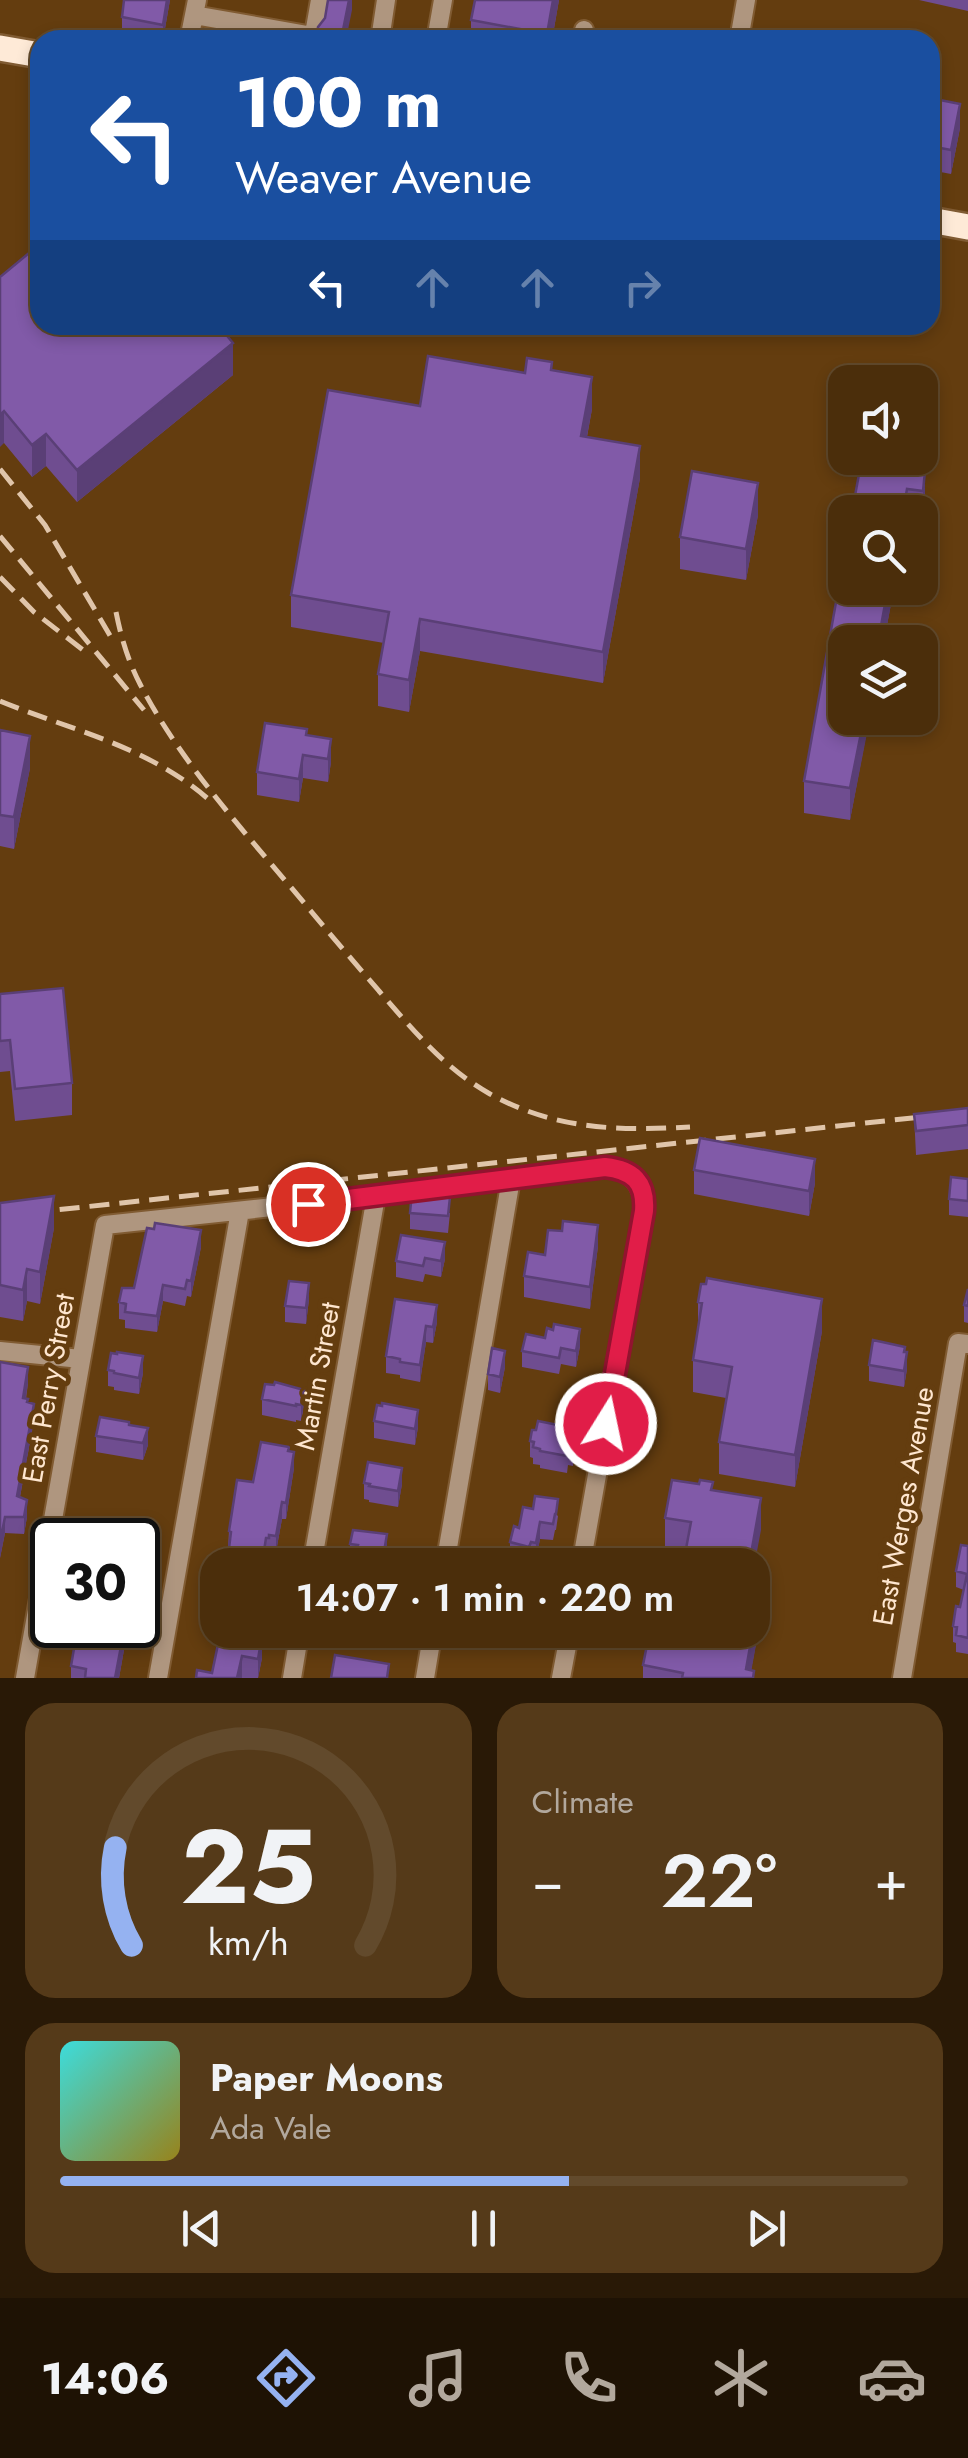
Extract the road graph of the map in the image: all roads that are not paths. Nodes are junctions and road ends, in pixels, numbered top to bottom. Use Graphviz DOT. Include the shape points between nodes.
graph roads {
  1 [pos="320,0"];
  2 [pos="386,0"];
  3 [pos="443,0"];
  4 [pos="746,0"];
  5 [pos="195,7"];
  6 [pos="283,30"];
  7 [pos="314,30"];
  8 [pos="382,30"];
  9 [pos="438,30"];
  10 [pos="742,30"];
  11 [pos="0,48"];
  12 [pos="30,53"];
  13 [pos="940,222"];
  14 [pos="968,227"];
  15 [pos="511,1179"];
  16 [pos="376,1196"];
  17 [pos="240,1211"];
  18 [pos="963,1343"];
  19 [pos="0,1351"];
  20 [pos="81,1359"];
  21 [pos="315,1548"];
  22 [pos="448,1548"];
  23 [pos="584,1548"];
  24 [pos="297,1648"];
  25 [pos="431,1648"];
  26 [pos="567,1648"];
  27 [pos="25,1678"];
  28 [pos="158,1678"];
  29 [pos="292,1678"];
  30 [pos="425,1678"];
  31 [pos="561,1678"];
  32 [pos="902,1678"];
  1 -- 7 [label="street"];
  2 -- 8 [label="street"];
  3 -- 9 [label="street"];
  4 -- 10 [label="street"];
  5 -- 6 [label="street"];
  11 -- 12 [label="main road"];
  13 -- 14 [label="main road"];
  15 -- 16 [label="street"];
  15 -- 22 [label="street"];
  15 -- 23 [label="street" via="618,1168 636,1179 644,1200"];
  16 -- 17 [label="street"];
  16 -- 21 [label="street, Martin Street"];
  17 -- 20 [label="street, East Perry Street" via="105,1225"];
  17 -- 28 [label="street"];
  18 -- 32 [label="street, East Werges Avenue"];
  19 -- 20 [label="street"];
  20 -- 27 [label="street, East Perry Street"];
  24 -- 29 [label="street"];
  25 -- 30 [label="street"];
  26 -- 31 [label="street"];
}
